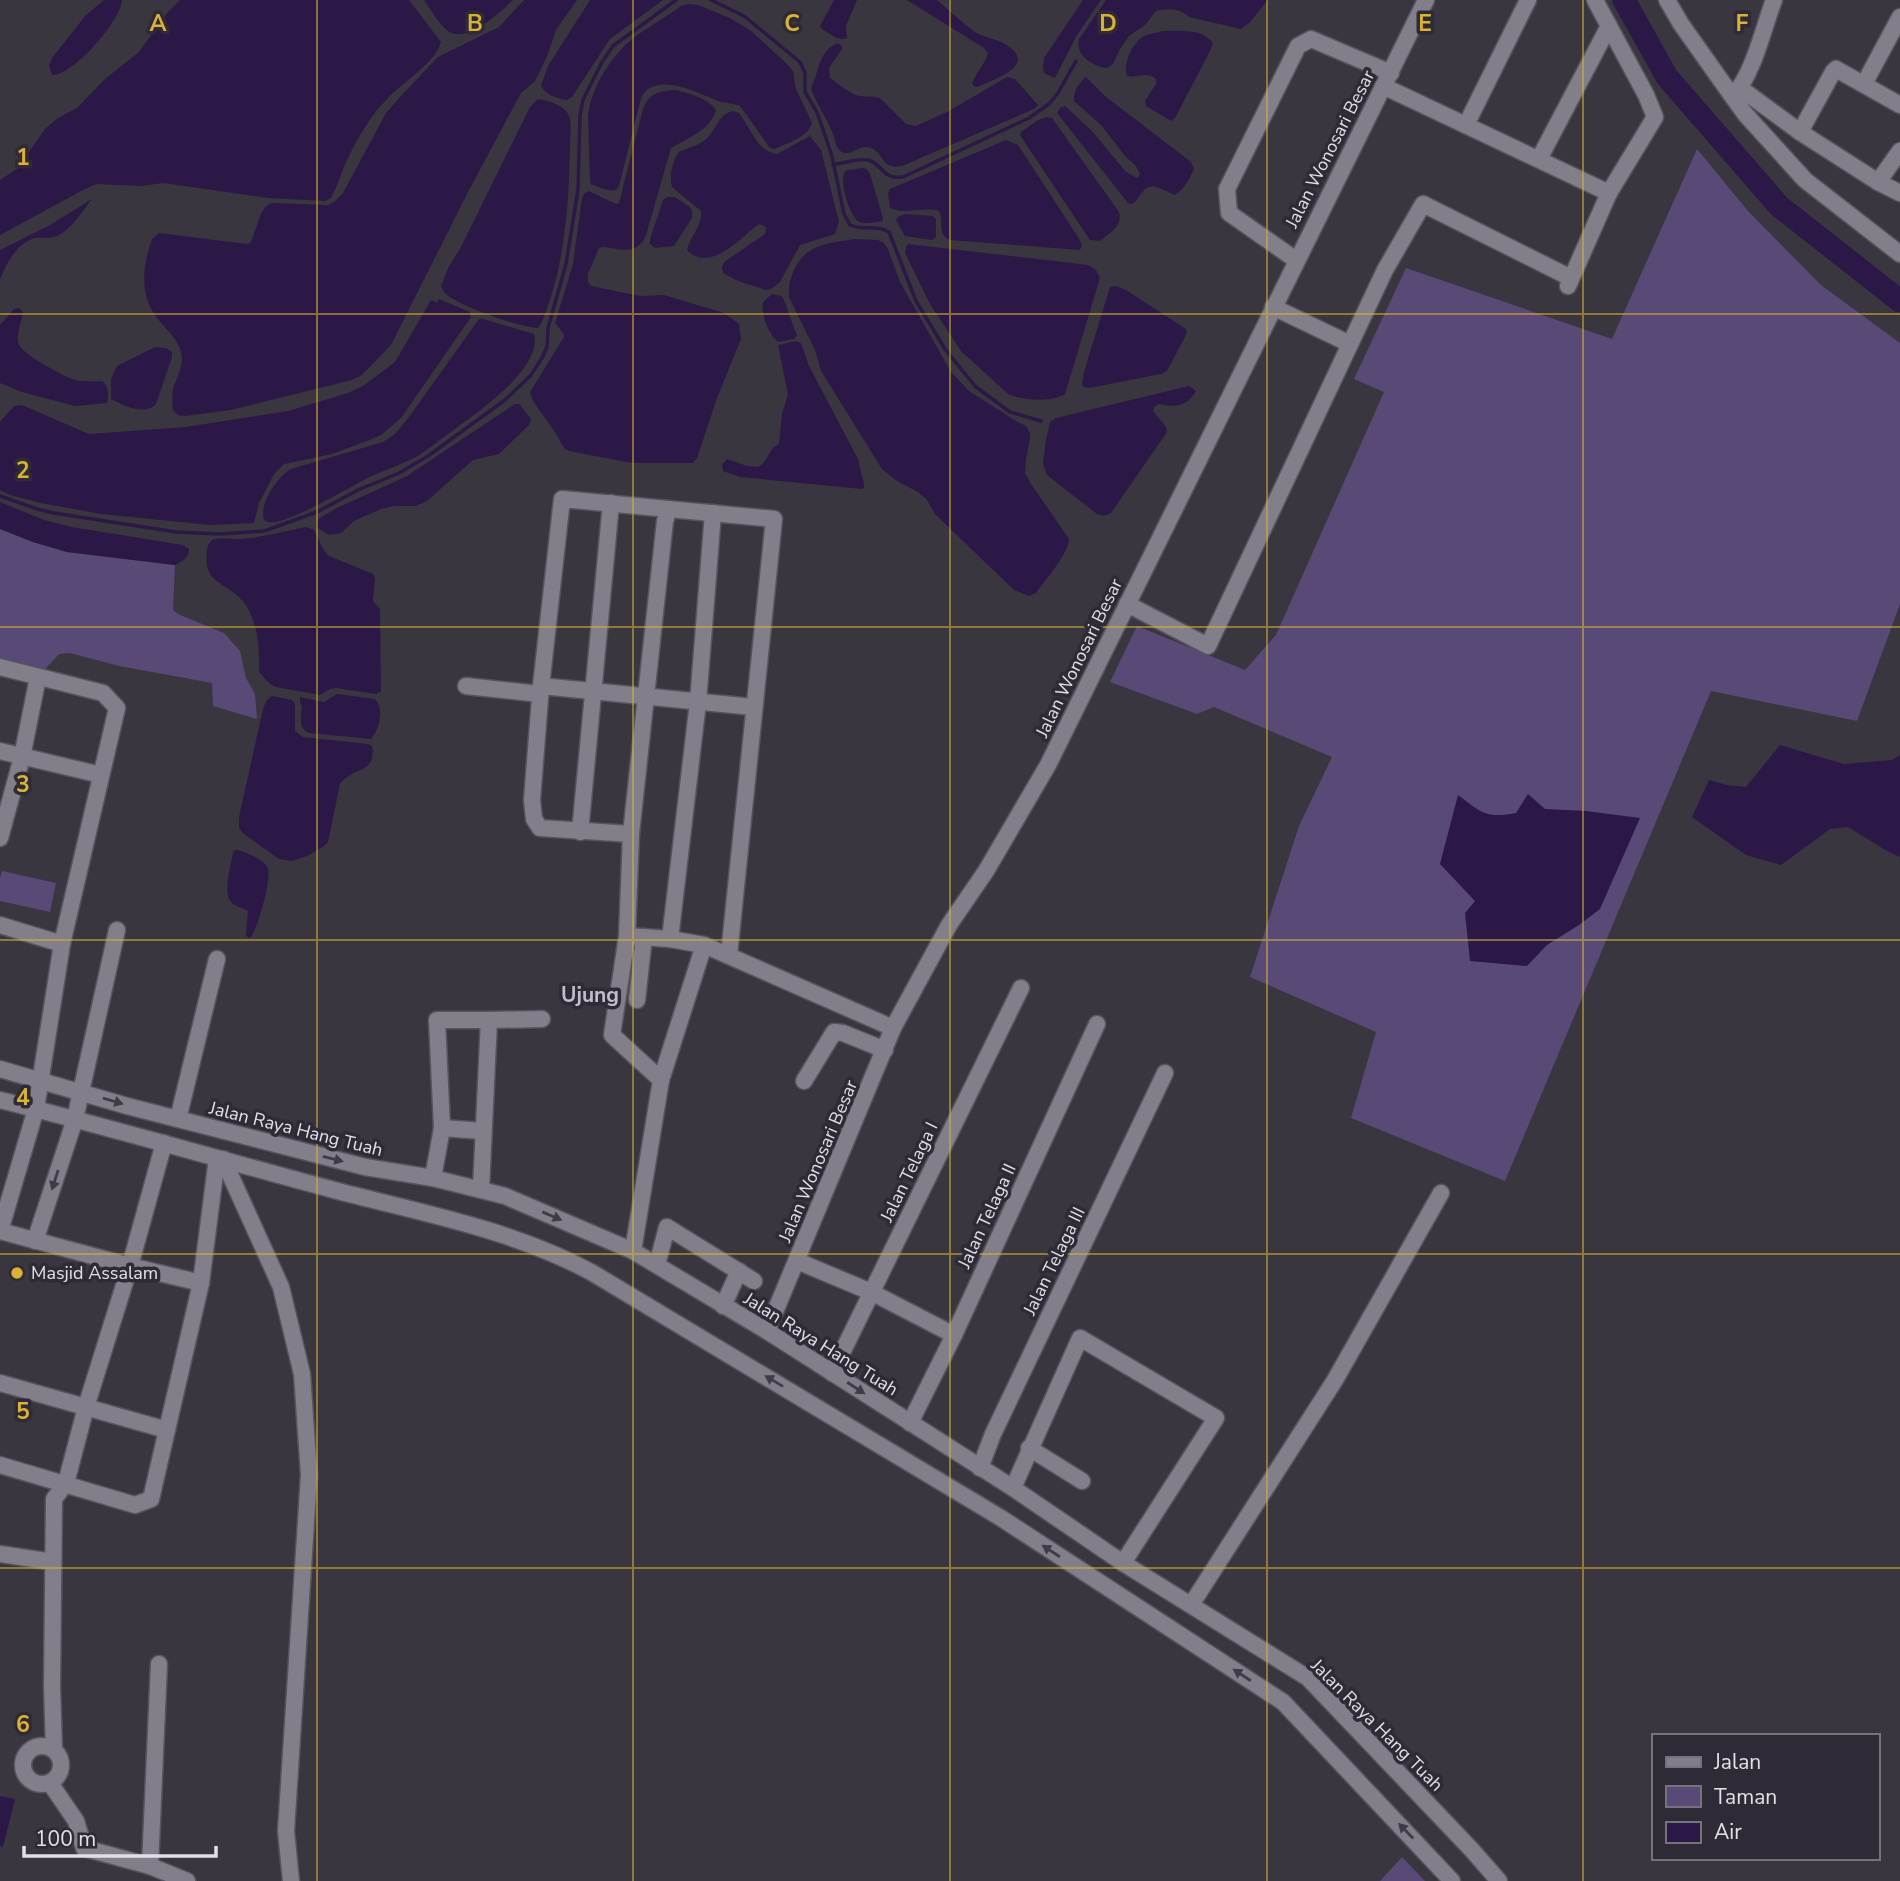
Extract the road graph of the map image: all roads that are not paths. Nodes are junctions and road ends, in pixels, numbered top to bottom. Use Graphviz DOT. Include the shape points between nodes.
graph roads {
  1 [pos="1426,0"];
  2 [pos="1528,0"];
  3 [pos="1595,0"];
  4 [pos="1667,0"];
  5 [pos="1774,0"];
  6 [pos="1900,17"];
  7 [pos="1609,26"];
  8 [pos="1387,79"];
  9 [pos="1864,84"];
  10 [pos="1736,92"];
  11 [pos="1900,105"];
  12 [pos="1466,125"];
  13 [pos="1800,132"];
  14 [pos="1900,151"];
  15 [pos="1539,159"];
  16 [pos="1878,182"];
  17 [pos="1609,192"];
  18 [pos="1900,193"];
  19 [pos="1900,254"];
  20 [pos="1296,260"];
  21 [pos="1273,307"];
  22 [pos="1350,344"];
  23 [pos="611,503"];
  24 [pos="669,509"];
  25 [pos="713,513"];
  26 [pos="1127,604"];
  27 [pos="0,667"];
  28 [pos="38,677"];
  29 [pos="466,686"];
  30 [pos="540,690"];
  31 [pos="594,691"];
  32 [pos="646,697"];
  33 [pos="698,702"];
  34 [pos="753,708"];
  35 [pos="0,751"];
  36 [pos="22,757"];
  37 [pos="101,775"];
  38 [pos="580,832"];
  39 [pos="631,834"];
  40 [pos="0,838"];
  41 [pos="0,925"];
  42 [pos="117,930"];
  43 [pos="636,936"];
  44 [pos="670,939"];
  45 [pos="62,944"];
  46 [pos="704,945"];
  47 [pos="729,955"];
  48 [pos="217,959"];
  49 [pos="1021,988"];
  50 [pos="637,1000"];
  51 [pos="542,1018"];
  52 [pos="489,1020"];
  53 [pos="1097,1024"];
  54 [pos="893,1028"];
  55 [pos="885,1050"];
  56 [pos="0,1069"];
  57 [pos="1165,1073"];
  58 [pos="661,1080"];
  59 [pos="42,1081"];
  60 [pos="804,1081"];
  61 [pos="81,1093"];
  62 [pos="0,1100"];
  63 [pos="36,1109"];
  64 [pos="75,1119"];
  65 [pos="178,1119"];
  66 [pos="442,1128"];
  67 [pos="483,1131"];
  68 [pos="164,1143"];
  69 [pos="220,1158"];
  70 [pos="433,1178"];
  71 [pos="481,1189"];
  72 [pos="1441,1193"];
  73 [pos="0,1231"];
  74 [pos="35,1241"];
  75 [pos="632,1251"];
  76 [pos="797,1261"];
  77 [pos="657,1265"];
  78 [pos="130,1266"];
  79 [pos="739,1271"];
  80 [pos="754,1281"];
  81 [pos="201,1283"];
  82 [pos="871,1292"];
  83 [pos="723,1306"];
  84 [pos="767,1331"];
  85 [pos="954,1335"];
  86 [pos="832,1373"];
  87 [pos="0,1382"];
  88 [pos="86,1407"];
  89 [pos="911,1423"];
  90 [pos="167,1430"];
  91 [pos="1029,1448"];
  92 [pos="0,1465"];
  93 [pos="980,1468"];
  94 [pos="1082,1481"];
  95 [pos="66,1483"];
  96 [pos="1013,1488"];
  97 [pos="0,1554"];
  98 [pos="53,1562"];
  99 [pos="1123,1563"];
  100 [pos="1191,1605"];
  101 [pos="159,1664"];
  102 [pos="54,1750"];
  103 [pos="50,1783"];
  104 [pos="150,1866"];
  105 [pos="187,1881"];
  106 [pos="291,1881"];
  107 [pos="1452,1881"];
  108 [pos="1499,1881"];
  1 -- 8 [label="street, Jalan Wonosari Besar"];
  2 -- 12 [label="street"];
  3 -- 7 [label="street"];
  4 -- 10 [label="street"];
  5 -- 10 [label="street"];
  6 -- 9 [label="street"];
  7 -- 15 [label="street"];
  7 -- 17 [label="street" via="1655,117"];
  8 -- 12 [label="street"];
  8 -- 20 [label="street, Jalan Wonosari Besar"];
  8 -- 20 [label="street" via="1311,38 1298,46 1227,189 1229,213"];
  9 -- 11 [label="street"];
  9 -- 13 [label="street" via="1835,69"];
  10 -- 13 [label="street"];
  10 -- 19 [label="street" via="1746,115 1805,180"];
  12 -- 15 [label="street"];
  13 -- 16 [label="street"];
  14 -- 16 [label="street"];
  15 -- 17 [label="street"];
  16 -- 18 [label="street"];
  17 -- 22 [label="street" via="1569,282 1423,204"];
  20 -- 21 [label="street, Jalan Wonosari Besar"];
  21 -- 22 [label="street"];
  21 -- 26 [label="street, Jalan Wonosari Besar"];
  22 -- 26 [label="street" via="1208,646"];
  23 -- 24 [label="street"];
  23 -- 30 [label="street" via="562,499"];
  23 -- 31 [label="street"];
  24 -- 25 [label="street"];
  24 -- 32 [label="street"];
  25 -- 33 [label="street"];
  25 -- 34 [label="street" via="774,519"];
  26 -- 54 [label="street, Jalan Wonosari Besar" via="1048,765 949,925"];
  27 -- 28 [label="street"];
  28 -- 36 [label="street"];
  28 -- 37 [label="street" via="103,693 117,708"];
  29 -- 30 [label="street"];
  30 -- 31 [label="street"];
  30 -- 38 [label="street" via="534,819 540,828"];
  31 -- 32 [label="street"];
  31 -- 38 [label="street"];
  32 -- 33 [label="street"];
  32 -- 39 [label="street"];
  33 -- 34 [label="street"];
  33 -- 44 [label="street"];
  34 -- 47 [label="street"];
  35 -- 36 [label="street"];
  36 -- 37 [label="street"];
  36 -- 40 [label="street"];
  37 -- 45 [label="street"];
  38 -- 39 [label="street"];
  39 -- 43 [label="street"];
  41 -- 45 [label="street"];
  42 -- 61 [label="street"];
  43 -- 44 [label="street"];
  43 -- 50 [label="street"];
  43 -- 58 [label="street" via="612,1035"];
  44 -- 46 [label="street"];
  45 -- 59 [label="street"];
  46 -- 47 [label="street"];
  46 -- 58 [label="street"];
  47 -- 54 [label="street"];
  48 -- 65 [label="street"];
  49 -- 82 [label="street, Jalan Telaga I"];
  51 -- 52 [label="street"];
  52 -- 66 [label="street" via="437,1020"];
  52 -- 67 [label="street"];
  53 -- 85 [label="street, Jalan Telaga II"];
  54 -- 55 [label="street, Jalan Wonosari Besar"];
  55 -- 60 [label="street" via="834,1032"];
  55 -- 76 [label="street, Jalan Wonosari Besar"];
  56 -- 59 [label="street, Jalan Raya Hang Tuah"];
  57 -- 93 [label="street, Jalan Telaga III"];
  58 -- 75 [label="street"];
  59 -- 61 [label="street, Jalan Raya Hang Tuah"];
  59 -- 63 [label="street"];
  61 -- 64 [label="street"];
  61 -- 65 [label="street, Jalan Raya Hang Tuah, one-way"];
  62 -- 63 [label="street"];
  63 -- 64 [label="street"];
  63 -- 73 [label="street"];
  64 -- 68 [label="street"];
  64 -- 74 [label="street, one-way"];
  65 -- 70 [label="street, Jalan Raya Hang Tuah, one-way" via="365,1167"];
  66 -- 67 [label="street"];
  66 -- 70 [label="street"];
  67 -- 71 [label="street"];
  68 -- 69 [label="street"];
  68 -- 78 [label="street"];
  69 -- 81 [label="street"];
  69 -- 106 [label="street" via="281,1287 302,1374 309,1475 286,1830"];
  107 -- 69 [label="street, one-way" via="1283,1702 1001,1518 613,1283 536,1246"];
  70 -- 71 [label="street, Jalan Raya Hang Tuah"];
  71 -- 75 [label="street, Jalan Raya Hang Tuah, one-way"];
  72 -- 100 [label="street" via="1335,1380"];
  73 -- 74 [label="street"];
  74 -- 78 [label="street"];
  75 -- 77 [label="street, Jalan Raya Hang Tuah"];
  76 -- 82 [label="street"];
  76 -- 84 [label="street, Jalan Wonosari Besar"];
  77 -- 79 [label="street" via="667,1227"];
  77 -- 83 [label="street, Jalan Raya Hang Tuah"];
  78 -- 81 [label="street"];
  78 -- 88 [label="street"];
  79 -- 80 [label="street"];
  79 -- 83 [label="street"];
  81 -- 90 [label="street"];
  82 -- 85 [label="street"];
  82 -- 86 [label="street, Jalan Telaga I"];
  83 -- 84 [label="street, Jalan Raya Hang Tuah"];
  84 -- 86 [label="street, Jalan Raya Hang Tuah"];
  85 -- 89 [label="street, Jalan Telaga II"];
  86 -- 89 [label="street, Jalan Raya Hang Tuah, one-way"];
  87 -- 88 [label="street"];
  88 -- 90 [label="street"];
  88 -- 95 [label="street"];
  89 -- 93 [label="street, Jalan Raya Hang Tuah"];
  90 -- 95 [label="street" via="151,1499 135,1505"];
  91 -- 94 [label="street"];
  91 -- 96 [label="street"];
  91 -- 99 [label="street" via="1080,1338 1216,1418"];
  92 -- 95 [label="street"];
  93 -- 96 [label="street, Jalan Raya Hang Tuah"];
  95 -- 98 [label="street" via="54,1499"];
  96 -- 99 [label="street, Jalan Raya Hang Tuah"];
  97 -- 98 [label="street"];
  98 -- 102 [label="street"];
  99 -- 100 [label="street, Jalan Raya Hang Tuah"];
  100 -- 108 [label="street, Jalan Raya Hang Tuah" via="1308,1678"];
  101 -- 104 [label="street"];
  102 -- 103 [label="street" via="61,1761 60,1774"];
  102 -- 103 [label="street" via="42,1745 30,1749 23,1760 24,1773 32,1783"];
  103 -- 104 [label="street" via="76,1821 84,1848"];
  104 -- 105 [label="street"];
}
